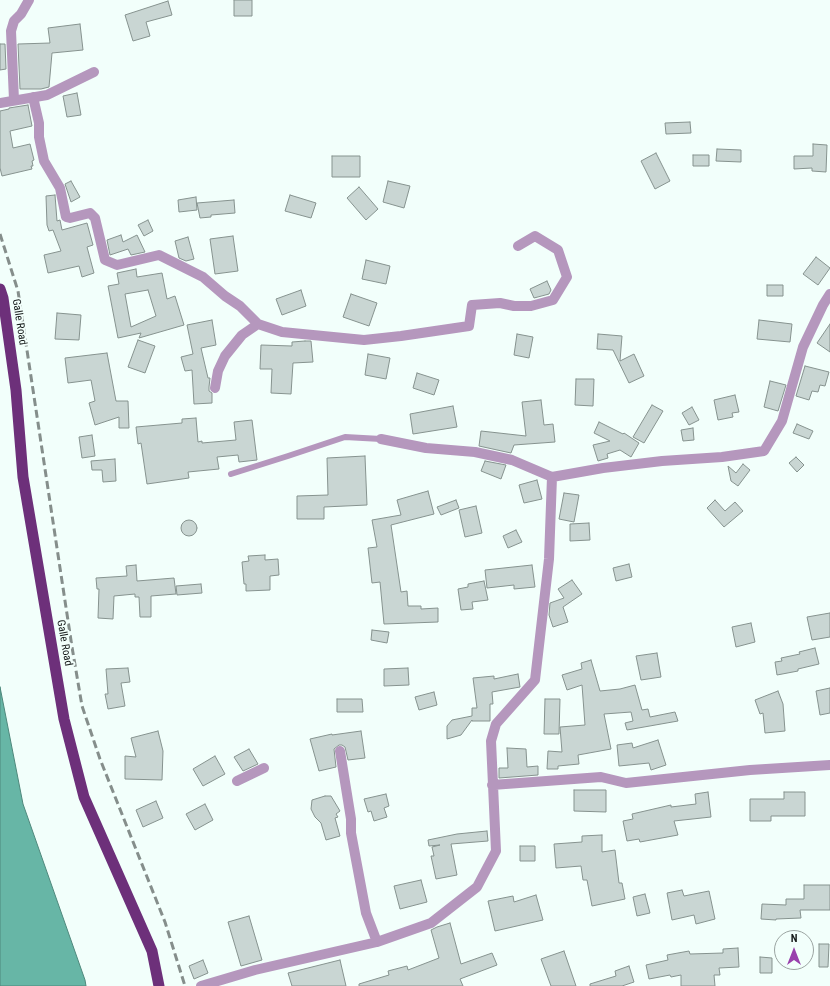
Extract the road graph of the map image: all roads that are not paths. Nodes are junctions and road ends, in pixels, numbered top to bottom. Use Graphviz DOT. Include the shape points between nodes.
graph roads {
  1 [pos="29,0"];
  2 [pos="94,72"];
  3 [pos="33,97"];
  4 [pos="14,100"];
  5 [pos="0,103"];
  6 [pos="518,246"];
  7 [pos="0,289"];
  8 [pos="830,294"];
  9 [pos="258,324"];
  10 [pos="215,388"];
  11 [pos="381,439"];
  12 [pos="232,474"];
  13 [pos="552,477"];
  14 [pos="340,751"];
  15 [pos="830,765"];
  16 [pos="264,768"];
  17 [pos="236,781"];
  18 [pos="492,785"];
  19 [pos="377,942"];
  20 [pos="159,986"];
  21 [pos="201,986"];
  1 -- 4 [label="street" via="14,21 11,31"];
  2 -- 3 [label="street" via="47,95"];
  3 -- 4 [label="street"];
  3 -- 9 [label="street" via="44,161 60,188 66,217 90,213 95,218 105,260 117,265 159,255 203,277"];
  4 -- 5 [label="street"];
  6 -- 9 [label="street" via="536,236 558,250 567,277 553,300 531,306 500,303 472,305 469,326 364,340 282,332"];
  7 -- 20 [label="highway, Galle Road" via="16,390 23,477 64,719 84,797 152,950"];
  8 -- 13 [label="street" via="803,347 782,421 764,451 632,464"];
  9 -- 10 [label="street" via="242,335 225,356 218,371"];
  11 -- 12 [label="lane" via="345,437"];
  11 -- 13 [label="street" via="426,448 475,452 512,460"];
  13 -- 18 [label="street" via="549,559 535,680 496,724 491,741"];
  14 -- 19 [label="street" via="351,834 366,913"];
  15 -- 18 [label="street" via="750,770 626,783 601,777"];
  16 -- 17 [label="street"];
  18 -- 19 [label="street" via="496,850 477,888 431,923"];
  19 -- 21 [label="street" via="255,970"];
}
